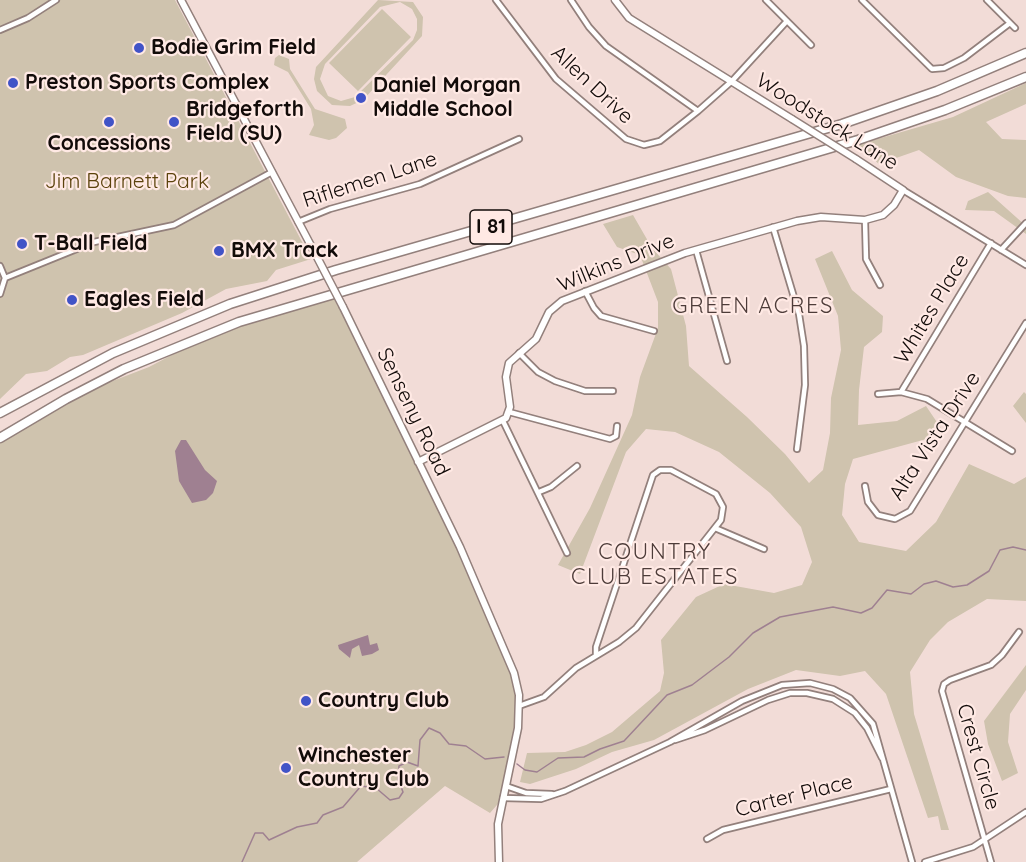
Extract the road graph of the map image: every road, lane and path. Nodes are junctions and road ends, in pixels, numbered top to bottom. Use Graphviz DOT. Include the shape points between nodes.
graph roads {
  1 [pos="56,0"];
  2 [pos="181,0"];
  3 [pos="496,0"];
  4 [pos="571,0"];
  5 [pos="615,0"];
  6 [pos="766,0"];
  7 [pos="862,0"];
  8 [pos="987,0"];
  9 [pos="788,21"];
  10 [pos="1010,23"];
  11 [pos="1015,28"];
  12 [pos="0,30"];
  13 [pos="811,45"];
  14 [pos="1026,53"];
  15 [pos="1026,77"];
  16 [pos="732,81"];
  17 [pos="698,111"];
  18 [pos="519,140"];
  19 [pos="272,172"];
  20 [pos="903,190"];
  21 [pos="865,220"];
  22 [pos="298,222"];
  23 [pos="1026,223"];
  24 [pos="773,227"];
  25 [pos="991,243"];
  26 [pos="696,250"];
  27 [pos="1001,250"];
  28 [pos="1026,265"];
  29 [pos="0,266"];
  30 [pos="5,278"];
  31 [pos="880,285"];
  32 [pos="585,291"];
  33 [pos="0,294"];
  34 [pos="1026,323"];
  35 [pos="654,331"];
  36 [pos="519,352"];
  37 [pos="728,361"];
  38 [pos="613,391"];
  39 [pos="901,392"];
  40 [pos="878,394"];
  41 [pos="509,412"];
  42 [pos="0,413"];
  43 [pos="503,421"];
  44 [pos="966,421"];
  45 [pos="617,426"];
  46 [pos="0,438"];
  47 [pos="797,449"];
  48 [pos="1012,451"];
  49 [pos="418,462"];
  50 [pos="577,466"];
  51 [pos="865,486"];
  52 [pos="539,492"];
  53 [pos="715,528"];
  54 [pos="765,549"];
  55 [pos="567,553"];
  56 [pos="1019,632"];
  57 [pos="596,655"];
  58 [pos="519,706"];
  59 [pos="670,742"];
  60 [pos="884,762"];
  61 [pos="506,786"];
  62 [pos="891,789"];
  63 [pos="557,794"];
  64 [pos="503,798"];
  65 [pos="1026,812"];
  66 [pos="707,838"];
  67 [pos="985,840"];
  68 [pos="499,862"];
  69 [pos="912,862"];
  70 [pos="925,862"];
  71 [pos="992,862"];
  1 -- 12 [label="street"];
  2 -- 19 [label="street, Senseny Road"];
  3 -- 17 [label="street, Allen Drive" via="555,80 626,139 638,144 656,143"];
  4 -- 17 [label="street" via="606,46"];
  5 -- 16 [label="street, Woodstock Lane" via="629,18"];
  6 -- 9 [label="street"];
  7 -- 10 [label="street" via="929,68 936,70 964,58"];
  8 -- 10 [label="street"];
  9 -- 13 [label="street"];
  9 -- 16 [label="street, Allen Drive"];
  10 -- 11 [label="street"];
  14 -- 42 [label="highway, I 81" via="947,87 842,124 230,303 112,353"];
  15 -- 46 [label="highway, I 81" via="858,140 239,322 124,369"];
  16 -- 17 [label="street, Allen Drive"];
  16 -- 20 [label="street, Woodstock Lane, bridge"];
  18 -- 22 [label="street, Riflemen Lane" via="420,184"];
  19 -- 22 [label="street, Senseny Road"];
  19 -- 30 [label="street" via="174,225 94,242"];
  20 -- 21 [label="street, Wilkins Drive" via="883,215"];
  20 -- 25 [label="street, Woodstock Lane"];
  21 -- 24 [label="street, Wilkins Drive" via="821,218"];
  21 -- 31 [label="street" via="866,259"];
  22 -- 49 [label="street, Senseny Road, bridge"];
  23 -- 27 [label="street"];
  24 -- 26 [label="street, Wilkins Drive"];
  24 -- 47 [label="street" via="799,314 804,346 805,385"];
  25 -- 27 [label="street, Woodstock Lane"];
  25 -- 39 [label="street, Whites Place"];
  26 -- 32 [label="street, Wilkins Drive"];
  26 -- 37 [label="street"];
  27 -- 28 [label="street, Woodstock Lane"];
  29 -- 30 [label="street"];
  30 -- 33 [label="street"];
  32 -- 35 [label="street" via="602,316"];
  32 -- 36 [label="street, Wilkins Drive" via="552,308 536,339"];
  34 -- 44 [label="street, Alta Vista Drive"];
  36 -- 38 [label="street" via="538,372 555,381 585,391"];
  36 -- 41 [label="street, Wilkins Drive" via="506,372"];
  39 -- 40 [label="street"];
  39 -- 44 [label="street" via="927,399"];
  41 -- 43 [label="street"];
  41 -- 45 [label="street" via="610,439 616,436"];
  43 -- 49 [label="street"];
  43 -- 52 [label="street"];
  44 -- 48 [label="street"];
  44 -- 51 [label="street, Alta Vista Drive" via="906,515 889,519 878,515 868,501"];
  49 -- 58 [label="street, Senseny Road" via="505,647 517,684"];
  50 -- 52 [label="street" via="551,488"];
  52 -- 55 [label="street"];
  53 -- 54 [label="street"];
  53 -- 57 [label="street" via="636,628"];
  53 -- 57 [label="street" via="723,512 716,494 671,470 653,474"];
  56 -- 67 [label="street, Crest Circle" via="991,665 950,680 942,687"];
  57 -- 58 [label="street" via="568,673 544,697"];
  58 -- 61 [label="street, Senseny Road"];
  59 -- 60 [label="street" via="779,696 807,693 833,699 855,713"];
  59 -- 60 [label="street" via="709,718 769,690 810,683 842,693 862,709 878,733"];
  59 -- 63 [label="street"];
  60 -- 62 [label="street"];
  61 -- 63 [label="street" via="535,794"];
  61 -- 64 [label="street, Senseny Road"];
  62 -- 66 [label="street, Carter Place" via="723,830"];
  62 -- 69 [label="street"];
  63 -- 64 [label="street" via="531,800"];
  64 -- 68 [label="street, Senseny Road" via="498,824"];
  65 -- 67 [label="street"];
  67 -- 70 [label="street"];
  67 -- 71 [label="street, Crest Circle"];
}
